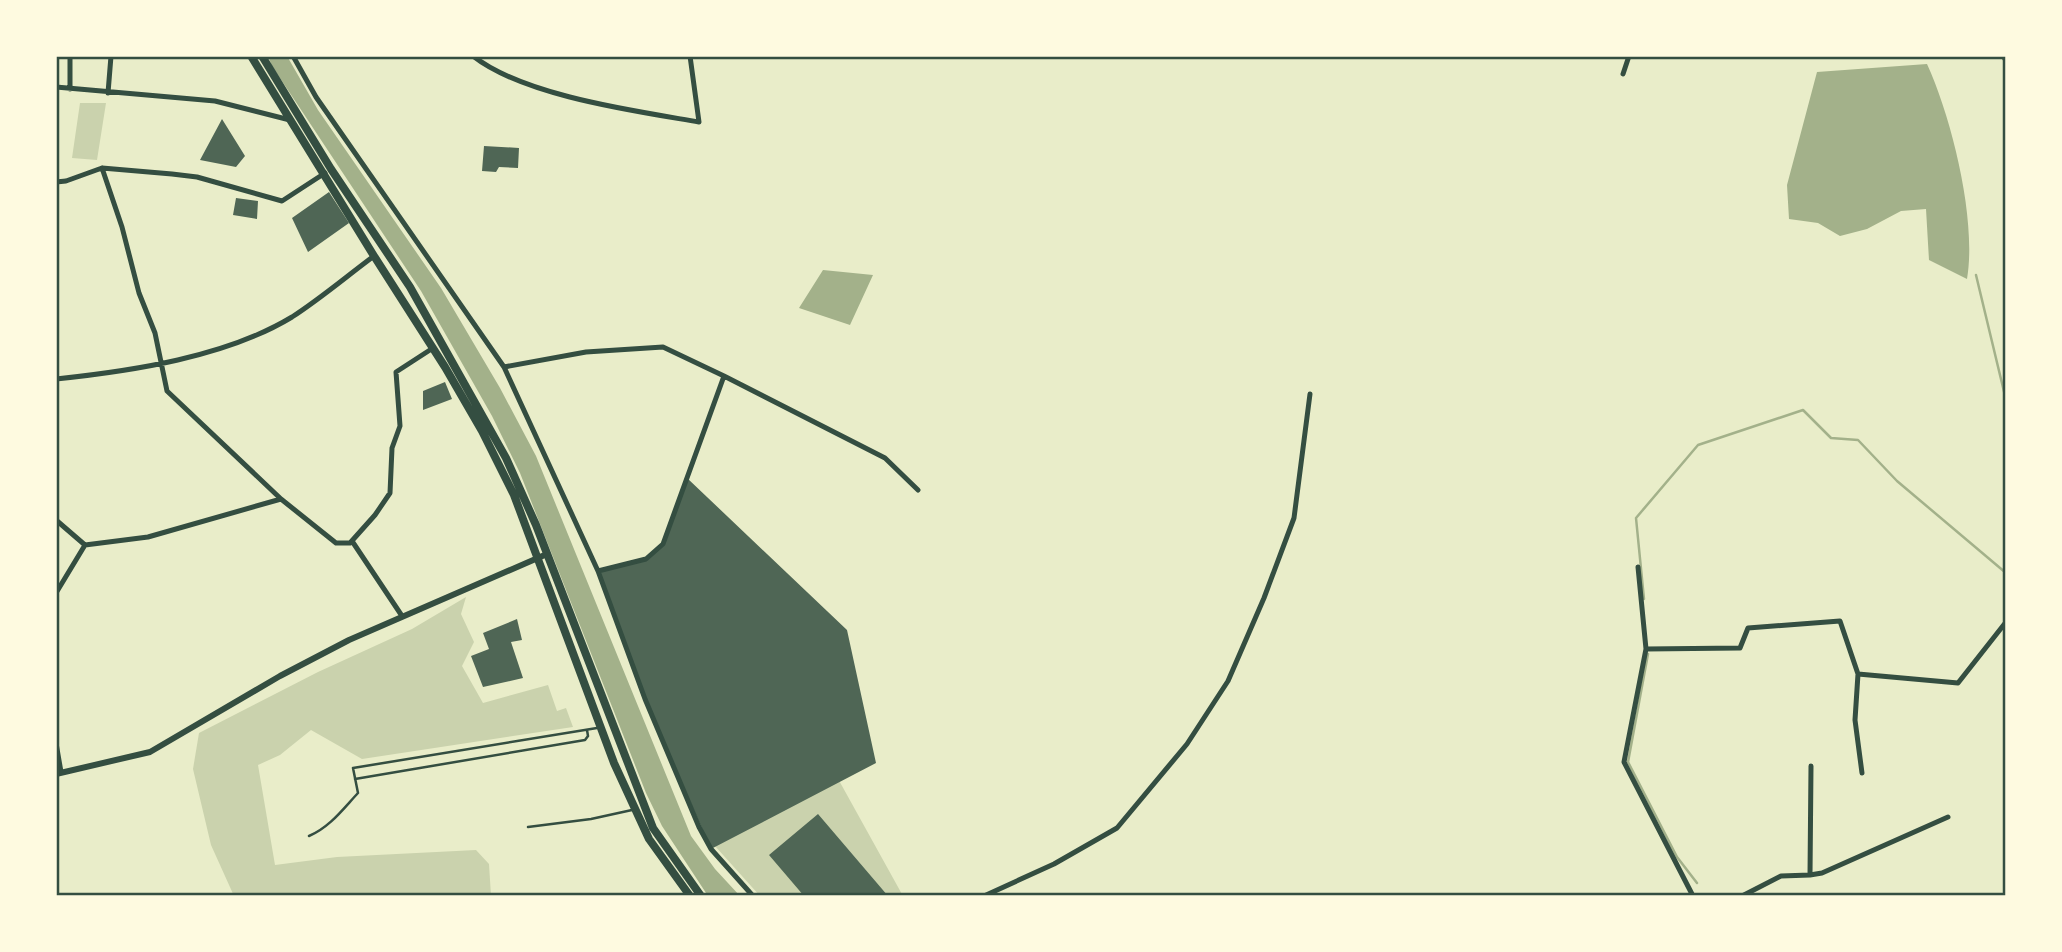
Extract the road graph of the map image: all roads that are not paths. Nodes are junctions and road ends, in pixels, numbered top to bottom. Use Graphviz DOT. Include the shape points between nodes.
graph roads {
  1 [pos="70,56"];
  2 [pos="111,56"];
  3 [pos="251,56"];
  4 [pos="262,56"];
  5 [pos="293,56"];
  6 [pos="473,56"];
  7 [pos="690,56"];
  8 [pos="1629,56"];
  9 [pos="1623,74"];
  10 [pos="56,88"];
  11 [pos="70,89"];
  12 [pos="108,93"];
  13 [pos="290,120"];
  14 [pos="102,168"];
  15 [pos="325,173"];
  16 [pos="56,182"];
  17 [pos="374,256"];
  18 [pos="433,348"];
  19 [pos="161,363"];
  20 [pos="504,367"];
  21 [pos="724,376"];
  22 [pos="56,379"];
  23 [pos="1310,394"];
  24 [pos="918,490"];
  25 [pos="281,499"];
  26 [pos="56,520"];
  27 [pos="352,541"];
  28 [pos="85,545"];
  29 [pos="547,554"];
  30 [pos="537,558"];
  31 [pos="1638,567"];
  32 [pos="598,571"];
  33 [pos="56,593"];
  34 [pos="402,616"];
  35 [pos="2006,622"];
  36 [pos="1646,649"];
  37 [pos="1858,674"];
  38 [pos="601,727"];
  39 [pos="587,730"];
  40 [pos="56,743"];
  41 [pos="1811,766"];
  42 [pos="58,773"];
  43 [pos="1862,773"];
  44 [pos="355,779"];
  45 [pos="635,809"];
  46 [pos="1948,817"];
  47 [pos="528,827"];
  48 [pos="309,836"];
  49 [pos="1810,875"];
  50 [pos="690,896"];
  51 [pos="701,896"];
  52 [pos="753,896"];
  53 [pos="984,896"];
  54 [pos="1693,896"];
  55 [pos="1742,896"];
  1 -- 11 [label="street"];
  2 -- 12 [label="street"];
  3 -- 13 [label="main road"];
  4 -- 29 [label="main road" via="410,287 506,458"];
  5 -- 20 [label="street" via="316,97"];
  6 -- 7 [label="street" via="520,82 699,122"];
  8 -- 9 [label="street"];
  10 -- 11 [label="street"];
  11 -- 12 [label="street"];
  12 -- 13 [label="street" via="215,102"];
  13 -- 15 [label="main road"];
  14 -- 15 [label="street" via="197,177 282,201"];
  14 -- 16 [label="street"];
  14 -- 19 [label="street"];
  15 -- 17 [label="main road"];
  17 -- 18 [label="main road"];
  17 -- 19 [label="street" via="291,317 241,342"];
  18 -- 27 [label="street" via="397,372 400,426 392,448 390,493"];
  18 -- 30 [label="main road" via="514,495"];
  19 -- 22 [label="street"];
  19 -- 25 [label="street" via="167,391"];
  20 -- 21 [label="street" via="586,352 663,347"];
  20 -- 32 [label="street"];
  21 -- 24 [label="street" via="885,458"];
  21 -- 32 [label="street" via="663,544 646,559"];
  23 -- 53 [label="street" via="1294,518 1228,681 1187,744 1117,828"];
  25 -- 27 [label="street" via="336,543"];
  25 -- 28 [label="street" via="148,537"];
  26 -- 28 [label="street"];
  27 -- 34 [label="street"];
  28 -- 33 [label="street"];
  29 -- 30 [label="street"];
  29 -- 51 [label="main road" via="653,828"];
  30 -- 34 [label="street"];
  30 -- 38 [label="main road"];
  31 -- 36 [label="street"];
  32 -- 52 [label="street" via="699,827 711,849"];
  34 -- 42 [label="street" via="280,676 150,751"];
  35 -- 37 [label="street" via="1958,683"];
  36 -- 37 [label="street" via="1740,648 1748,628 1840,621"];
  36 -- 54 [label="street" via="1624,762"];
  37 -- 43 [label="street" via="1855,720"];
  38 -- 39 [label="lane"];
  38 -- 45 [label="main road"];
  39 -- 44 [label="lane" via="585,740"];
  39 -- 44 [label="lane" via="353,768"];
  40 -- 42 [label="street"];
  41 -- 49 [label="street"];
  44 -- 48 [label="lane" via="358,793 333,821"];
  45 -- 47 [label="lane"];
  45 -- 50 [label="main road" via="649,839"];
  46 -- 49 [label="street"];
  49 -- 55 [label="street" via="1781,876"];
}
